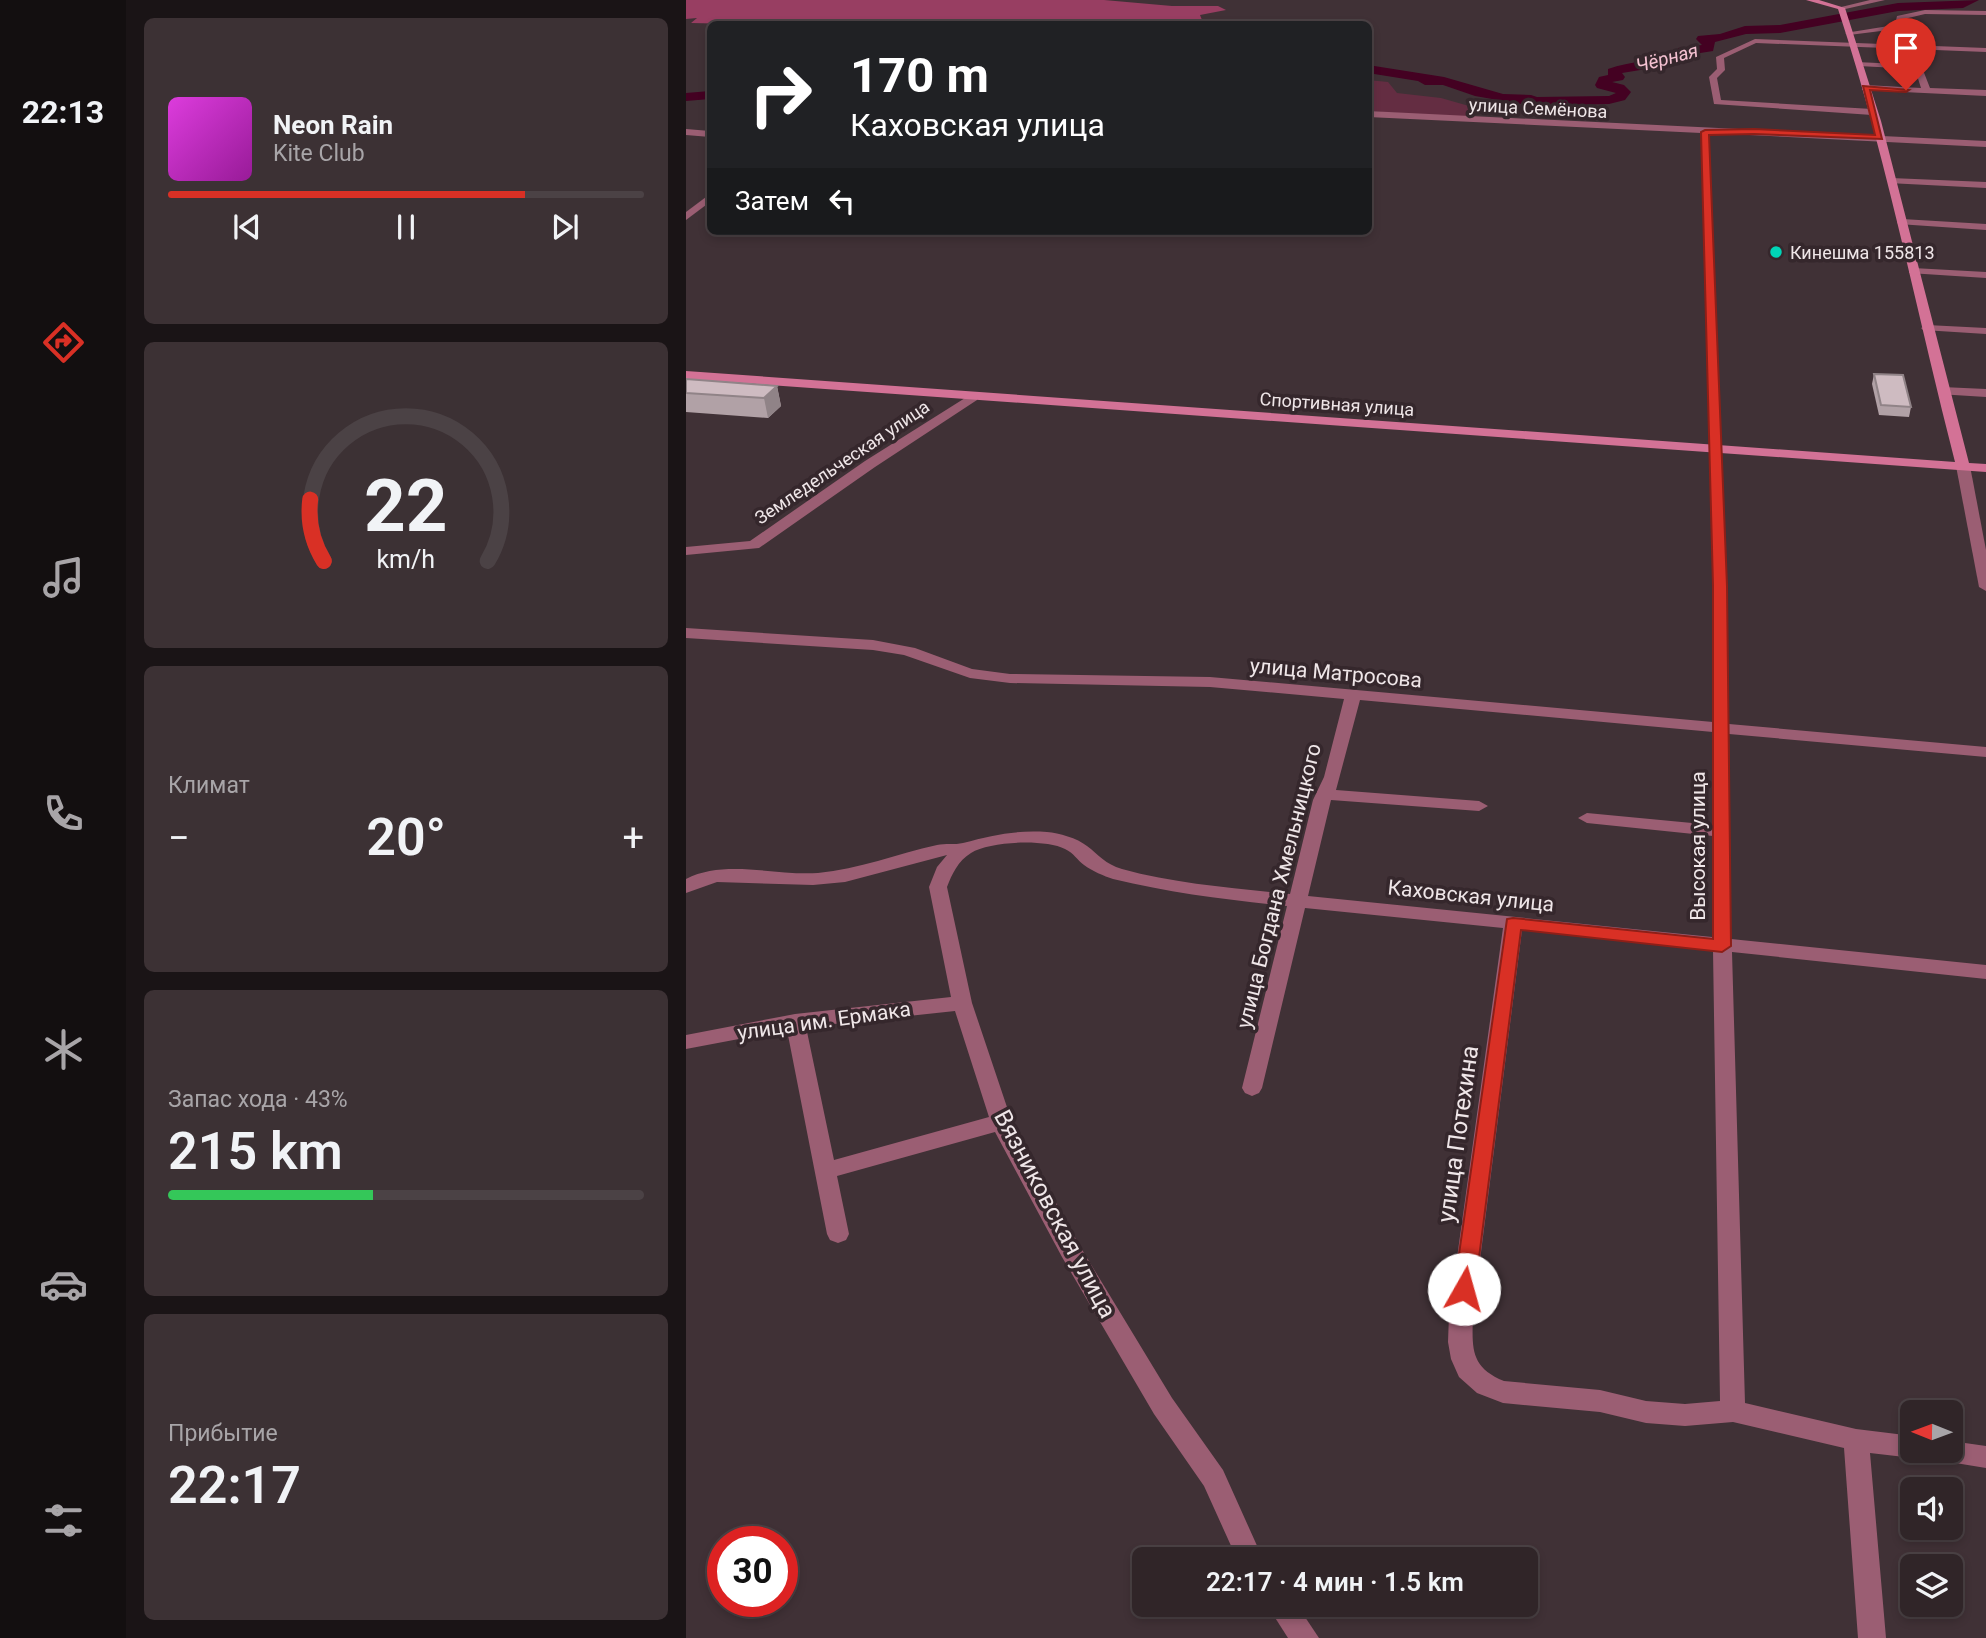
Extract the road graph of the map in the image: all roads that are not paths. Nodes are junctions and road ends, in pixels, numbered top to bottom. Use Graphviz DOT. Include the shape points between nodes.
graph roads {
  1 [pos="1810,0"];
  2 [pos="1881,0"];
  3 [pos="1841,9"];
  4 [pos="1986,13"];
  5 [pos="1849,33"];
  6 [pos="1986,50"];
  7 [pos="1858,64"];
  8 [pos="1866,88"];
  9 [pos="1926,90"];
  10 [pos="1986,93"];
  11 [pos="1872,112"];
  12 [pos="1372,114"];
  13 [pos="686,132"];
  14 [pos="1705,132"];
  15 [pos="707,134"];
  16 [pos="1880,138"];
  17 [pos="1986,145"];
  18 [pos="1891,181"];
  19 [pos="1986,185"];
  20 [pos="707,200"];
  21 [pos="686,217"];
  22 [pos="1902,222"];
  23 [pos="1986,227"];
  24 [pos="1913,271"];
  25 [pos="1986,275"];
  26 [pos="1927,328"];
  27 [pos="1986,331"];
  28 [pos="686,375"];
  29 [pos="1942,391"];
  30 [pos="1986,393"];
  31 [pos="973,397"];
  32 [pos="1714,448"];
  33 [pos="1964,466"];
  34 [pos="1986,468"];
  35 [pos="686,551"];
  36 [pos="1986,587"];
  37 [pos="686,633"];
  38 [pos="1353,697"];
  39 [pos="1720,729"];
  40 [pos="1986,752"];
  41 [pos="1326,794"];
  42 [pos="1479,806"];
  43 [pos="1587,818"];
  44 [pos="1721,831"];
  45 [pos="964,849"];
  46 [pos="686,887"];
  47 [pos="1300,900"];
  48 [pos="1513,923"];
  49 [pos="1722,946"];
  50 [pos="1986,972"];
  51 [pos="962,1003"];
  52 [pos="795,1021"];
  53 [pos="686,1042"];
  54 [pos="1252,1087"];
  55 [pos="1001,1122"];
  56 [pos="826,1171"];
  57 [pos="838,1234"];
  58 [pos="1733,1411"];
  59 [pos="1856,1440"];
  60 [pos="1900,1445"];
  61 [pos="1964,1454"];
  62 [pos="1986,1457"];
  63 [pos="1245,1547"];
  64 [pos="1290,1617"];
  65 [pos="1305,1638"];
  66 [pos="1872,1638"];
  1 -- 3 [label="street"];
  2 -- 3 [label="street"];
  3 -- 5 [label="street"];
  4 -- 5 [label="street" via="1917,12 1900,18 1897,27"];
  5 -- 6 [label="street"];
  5 -- 7 [label="street"];
  5 -- 11 [label="street" via="1744,44 1720,57 1721,70 1713,77 1717,102"];
  7 -- 8 [label="street"];
  7 -- 9 [label="street" via="1918,67"];
  8 -- 9 [label="street"];
  8 -- 11 [label="street"];
  9 -- 10 [label="street"];
  11 -- 16 [label="street"];
  12 -- 14 [label="street, улица Семёнова"];
  13 -- 15 [label="street"];
  14 -- 16 [label="street, улица Семёнова"];
  14 -- 32 [label="street, Высокая улица"];
  16 -- 17 [label="street, улица Семёнова"];
  16 -- 18 [label="street"];
  18 -- 19 [label="street"];
  18 -- 22 [label="street"];
  20 -- 21 [label="street"];
  22 -- 23 [label="street"];
  22 -- 24 [label="street"];
  24 -- 25 [label="street"];
  24 -- 26 [label="street"];
  26 -- 27 [label="street"];
  26 -- 29 [label="street"];
  28 -- 31 [label="street, Спортивная улица"];
  29 -- 30 [label="street"];
  29 -- 33 [label="street"];
  31 -- 32 [label="street, Спортивная улица"];
  31 -- 35 [label="street, Земледельческая улица" via="754,545"];
  32 -- 33 [label="street, Спортивная улица"];
  32 -- 39 [label="street, Высокая улица"];
  33 -- 34 [label="street, Спортивная улица"];
  33 -- 36 [label="street"];
  37 -- 38 [label="street, улица Матросова" via="901,650 981,675 1088,682 1172,680"];
  38 -- 39 [label="street, улица Матросова"];
  38 -- 41 [label="street, улица Богдана Хмельницкого"];
  39 -- 40 [label="street, улица Матросова"];
  39 -- 44 [label="street, Высокая улица"];
  41 -- 42 [label="street"];
  41 -- 47 [label="street, улица Богдана Хмельницкого"];
  43 -- 44 [label="street"];
  44 -- 49 [label="street, Высокая улица"];
  45 -- 46 [label="street, Каховская улица" via="940,850 845,876 717,876"];
  45 -- 47 [label="street, Каховская улица" via="984,841 1049,838 1068,843 1090,861 1137,880"];
  45 -- 51 [label="street, Вязниковская улица" via="946,867 938,887"];
  47 -- 48 [label="street, Каховская улица"];
  47 -- 54 [label="street, улица Богдана Хмельницкого"];
  48 -- 49 [label="street, Каховская улица"];
  48 -- 58 [label="street, улица Потехина" via="1461,1315 1463,1360 1476,1378 1503,1392 1600,1401 1646,1412"];
  49 -- 50 [label="street, Каховская улица"];
  49 -- 58 [label="street, Высокая улица"];
  51 -- 52 [label="street, улица им. Ермака"];
  51 -- 55 [label="street, Вязниковская улица"];
  52 -- 53 [label="street, улица им. Ермака"];
  52 -- 56 [label="street"];
  55 -- 56 [label="street"];
  55 -- 63 [label="street, Вязниковская улица" via="1084,1274 1163,1406 1214,1478"];
  56 -- 57 [label="street"];
  58 -- 59 [label="street, улица Потехина"];
  59 -- 60 [label="street, улица Потехина"];
  59 -- 66 [label="street"];
  61 -- 62 [label="street"];
  64 -- 65 [label="street"];
}
